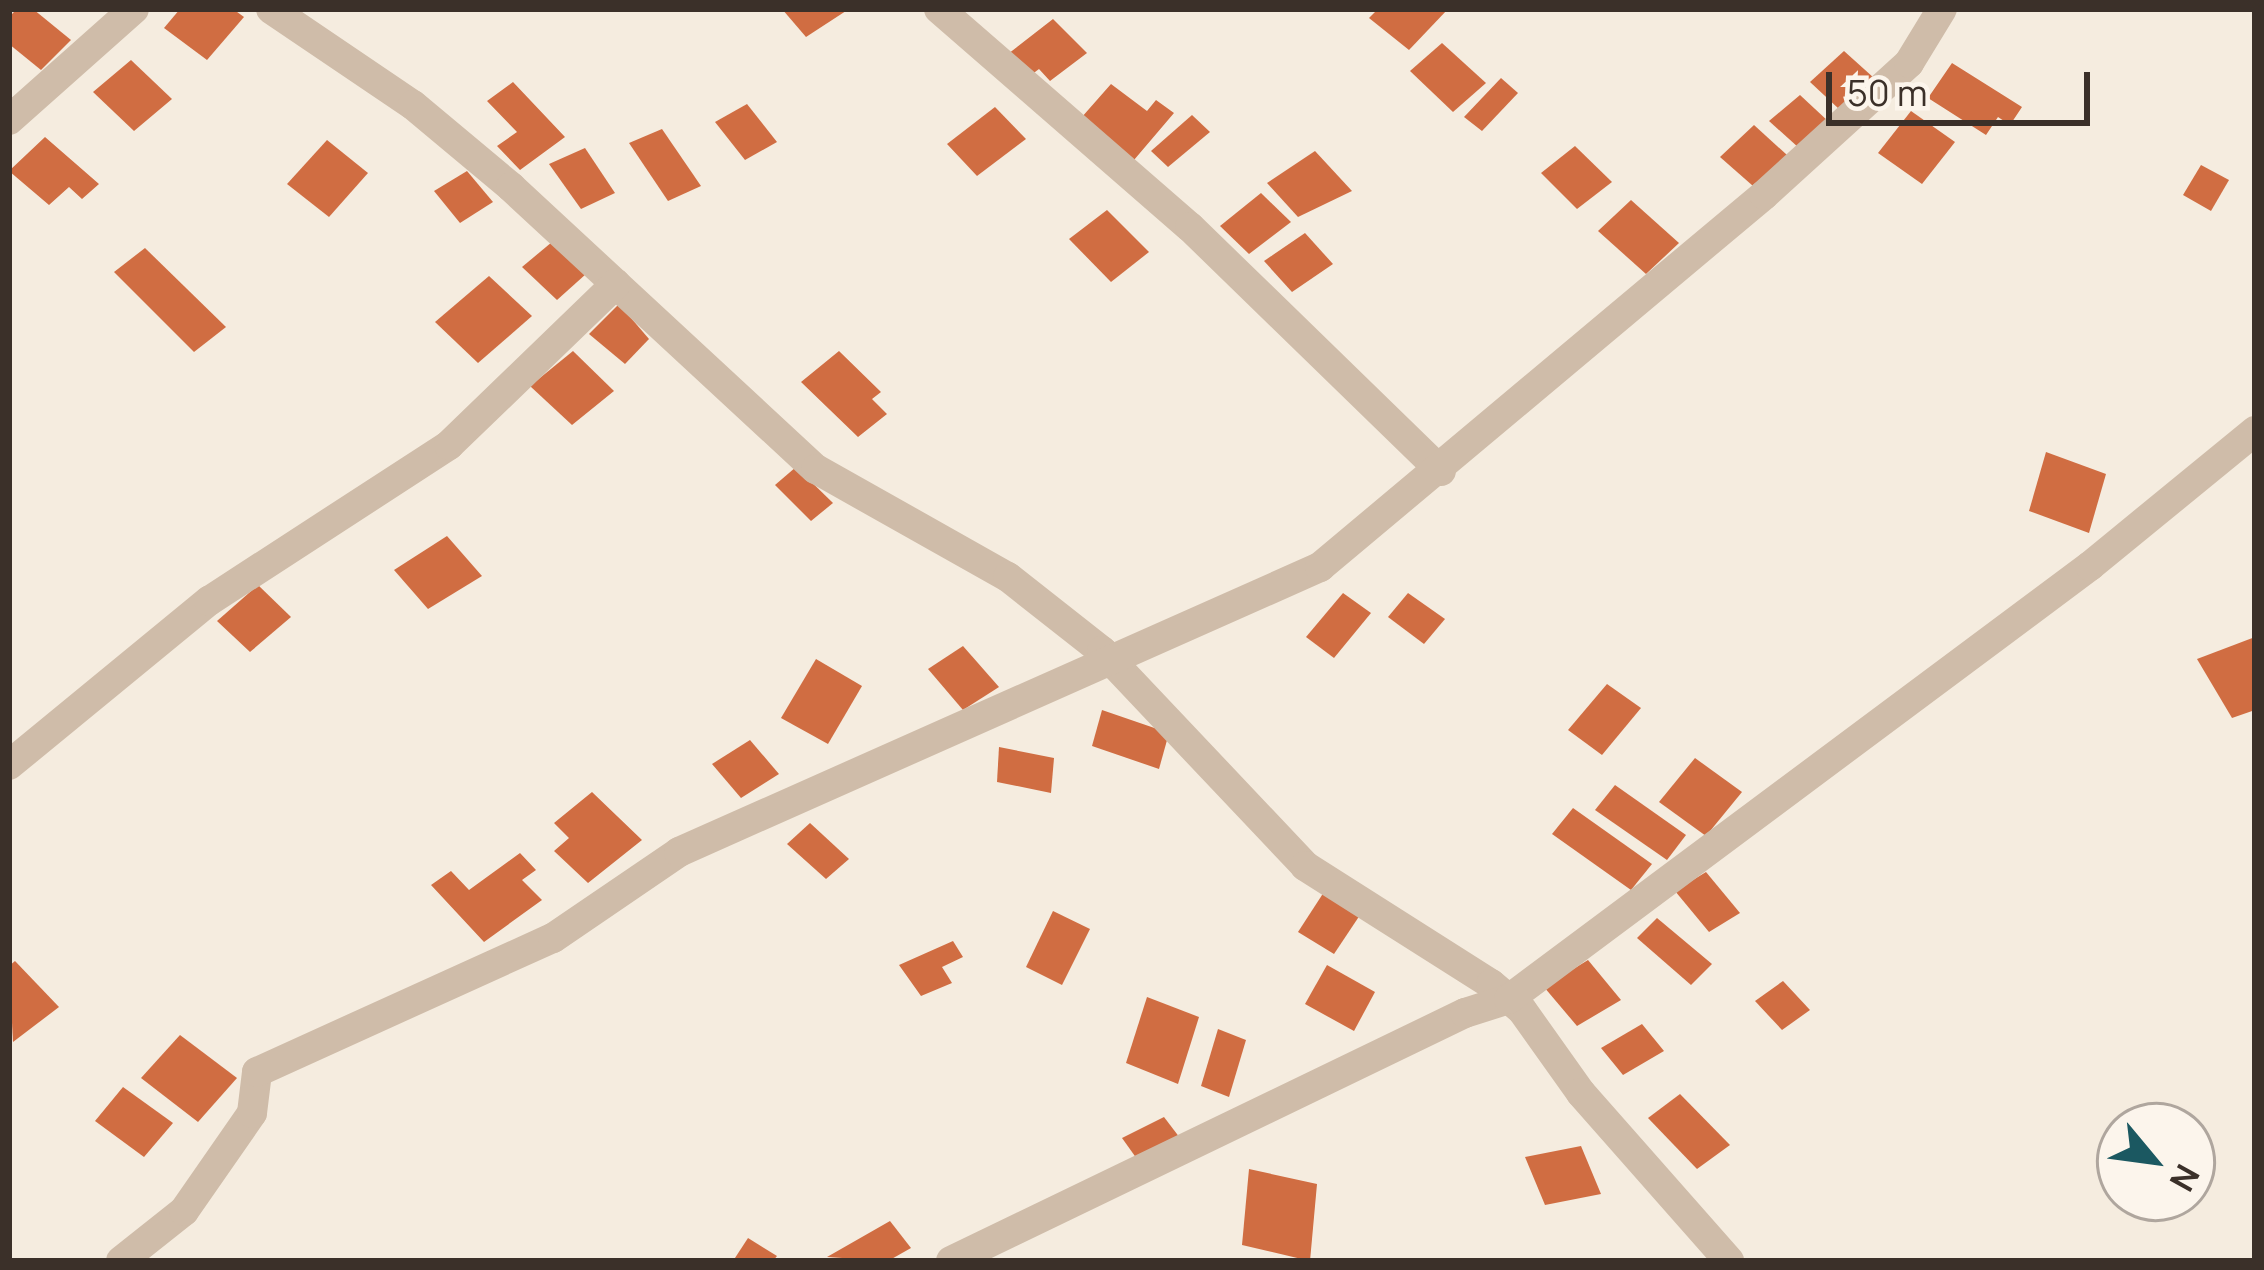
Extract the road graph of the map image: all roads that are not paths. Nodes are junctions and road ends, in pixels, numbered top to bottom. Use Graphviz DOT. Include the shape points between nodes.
graph roads {
  1 [pos="134,9"];
  2 [pos="272,9"];
  3 [pos="939,9"];
  4 [pos="1942,9"];
  5 [pos="9,120"];
  6 [pos="616,284"];
  7 [pos="2255,431"];
  8 [pos="1441,471"];
  9 [pos="1112,661"];
  10 [pos="9,766"];
  11 [pos="1509,999"];
  12 [pos="121,1261"];
  13 [pos="951,1261"];
  14 [pos="1729,1261"];
  1 -- 5 [label="street"];
  2 -- 6 [label="street" via="413,105"];
  3 -- 8 [label="street" via="1190,226"];
  4 -- 8 [label="street" via="1909,62 1869,100"];
  6 -- 9 [label="street" via="816,469 1008,577"];
  6 -- 10 [label="street" via="449,445 209,601"];
  7 -- 11 [label="street" via="2090,566"];
  8 -- 9 [label="street" via="1320,567"];
  9 -- 11 [label="street" via="1305,866"];
  9 -- 12 [label="street" via="679,852 553,938 257,1072 252,1113 184,1211"];
  11 -- 13 [label="street" via="1465,1013"];
  11 -- 14 [label="street"];
}
